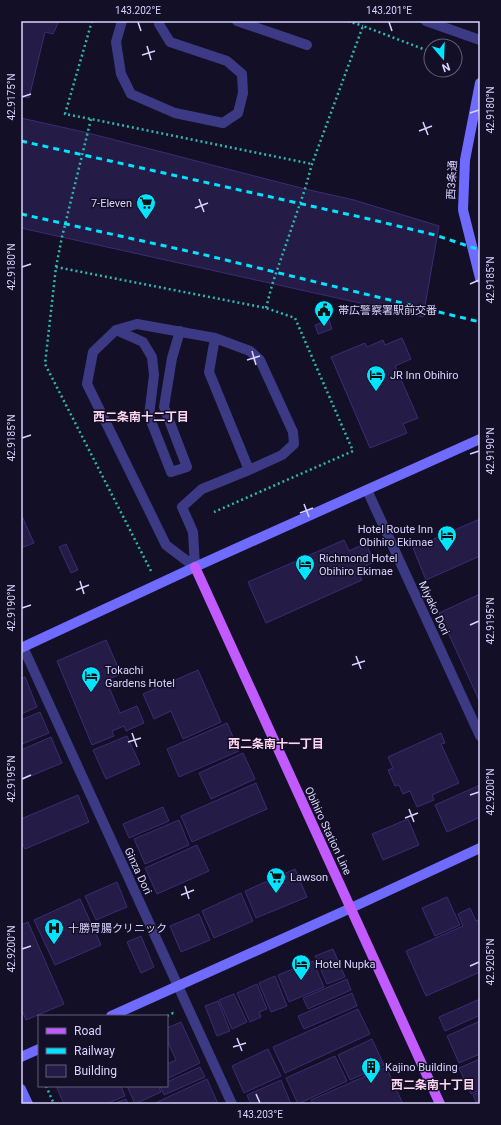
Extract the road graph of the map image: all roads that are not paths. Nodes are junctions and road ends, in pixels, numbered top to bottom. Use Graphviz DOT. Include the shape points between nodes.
graph roads {
  1 [pos="122,21"];
  2 [pos="160,21"];
  3 [pos="237,21"];
  4 [pos="426,21"];
  5 [pos="480,40"];
  6 [pos="307,45"];
  7 [pos="480,83"];
  8 [pos="480,278"];
  9 [pos="116,330"];
  10 [pos="180,331"];
  11 [pos="216,338"];
  12 [pos="480,438"];
  13 [pos="249,470"];
  14 [pos="367,490"];
  15 [pos="195,567"];
  16 [pos="22,648"];
  17 [pos="480,736"];
  18 [pos="480,848"];
  19 [pos="351,908"];
  20 [pos="177,986"];
  21 [pos="113,1015"];
  22 [pos="38,1049"];
  23 [pos="21,1057"];
  24 [pos="21,1089"];
  25 [pos="28,1104"];
  26 [pos="232,1104"];
  27 [pos="440,1104"];
  1 -- 2 [label="street" via="116,42 121,74 131,94 175,113 223,123 238,113 243,94 242,74 227,61 170,42 159,24"];
  3 -- 6 [label="street"];
  4 -- 5 [label="street"];
  7 -- 8 [label="street, 西3条通" via="464,160 463,210"];
  9 -- 10 [label="street" via="137,324"];
  9 -- 10 [label="street" via="143,342 152,357 154,375 150,416 171,472 188,467 164,407 172,358"];
  9 -- 15 [label="street" via="93,352 87,384 166,545"];
  10 -- 11 [label="street"];
  11 -- 13 [label="street" via="209,372"];
  11 -- 13 [label="street" via="250,351 260,360 293,432 294,444 282,455"];
  12 -- 14 [label="street"];
  13 -- 15 [label="street" via="202,489 182,507 193,532"];
  14 -- 15 [label="street"];
  14 -- 17 [label="street, Miyako Dori"];
  15 -- 16 [label="street"];
  15 -- 19 [label="main road, Obihiro Station Line"];
  16 -- 20 [label="street, Ginza Dori"];
  18 -- 19 [label="street"];
  19 -- 20 [label="street"];
  19 -- 27 [label="main road, Obihiro Station Line"];
  20 -- 21 [label="street"];
  20 -- 26 [label="street, Ginza Dori"];
  22 -- 23 [label="street"];
  24 -- 25 [label="street"];
}
